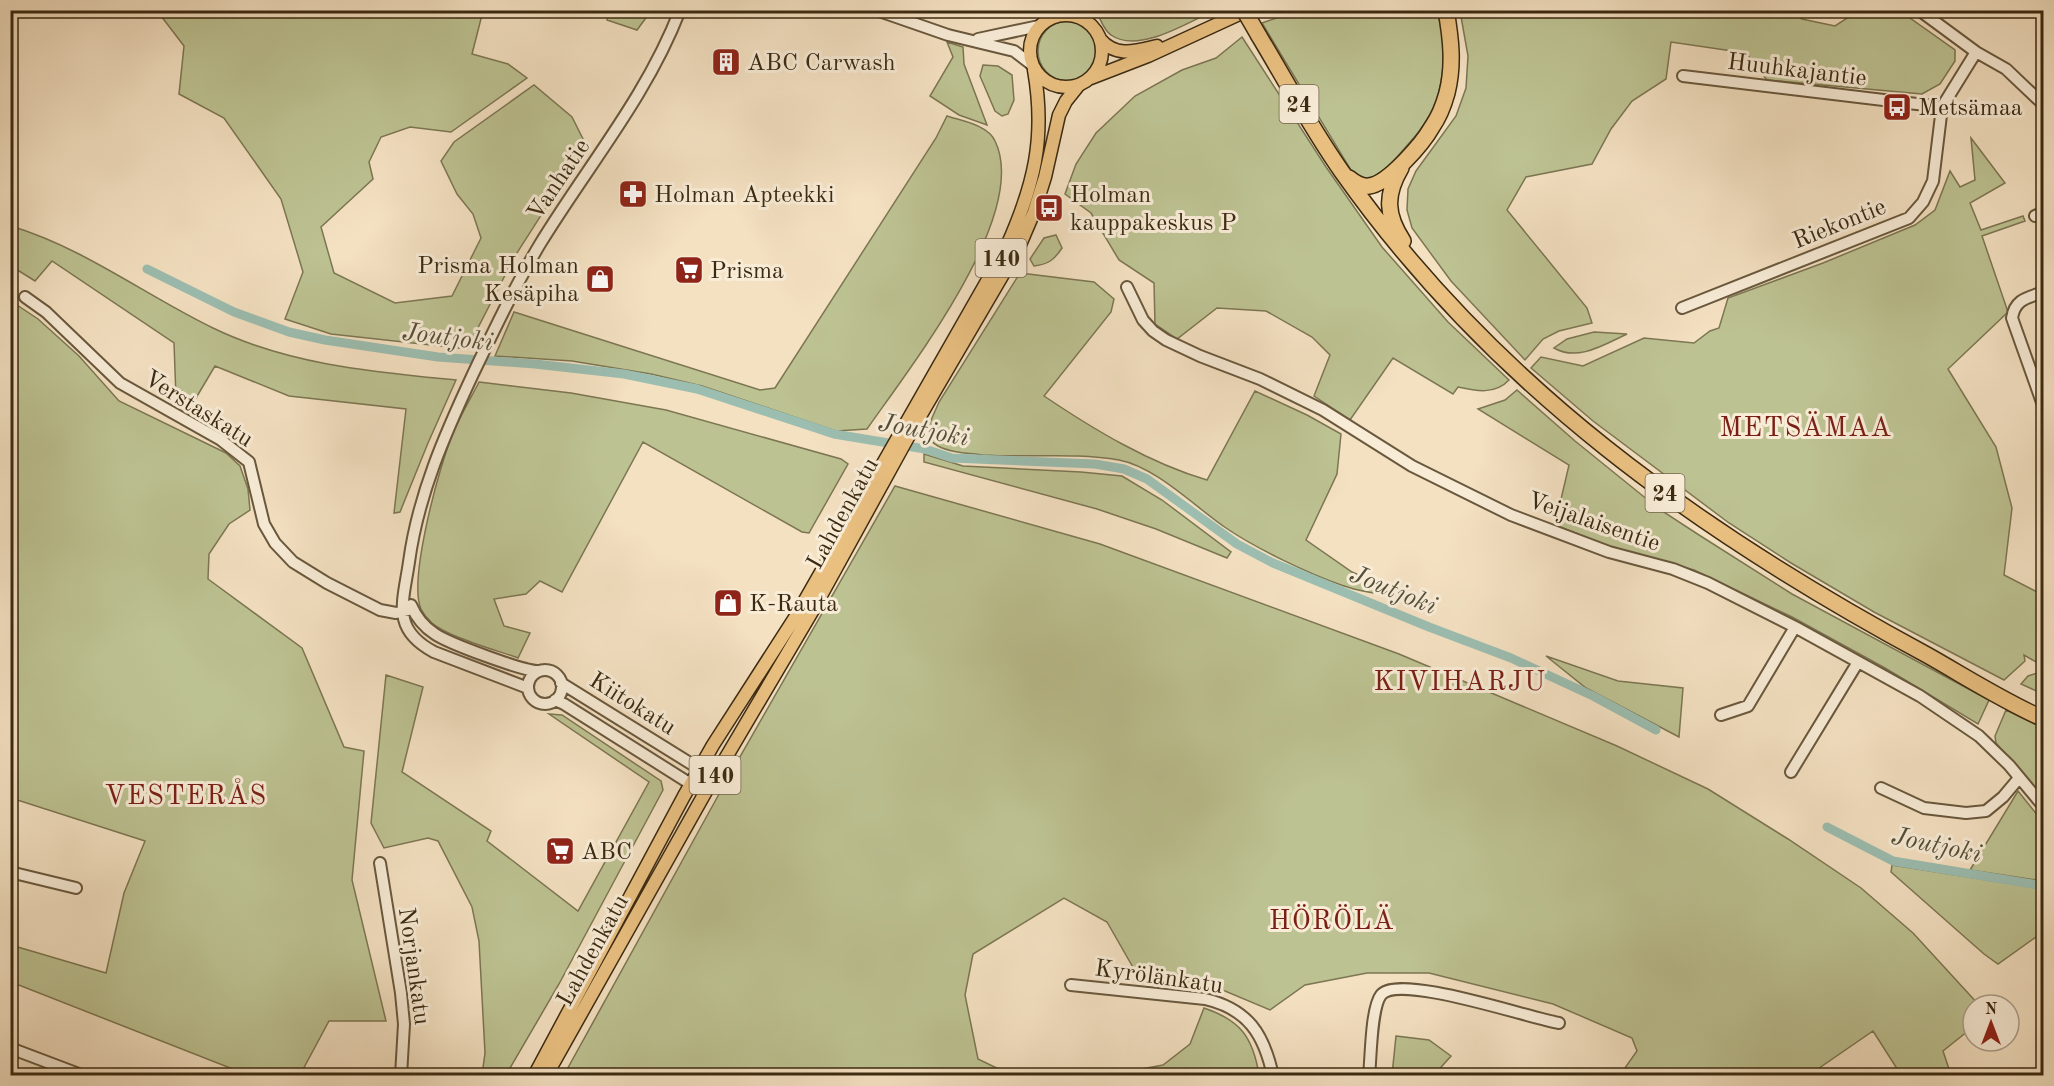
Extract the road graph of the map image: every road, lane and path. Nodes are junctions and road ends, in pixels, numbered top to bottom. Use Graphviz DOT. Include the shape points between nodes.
graph roads {
  1 [pos="680,10"];
  2 [pos="876,10"];
  3 [pos="1084,10"];
  4 [pos="1246,10"];
  5 [pos="1919,10"];
  6 [pos="1446,14"];
  7 [pos="1045,19"];
  8 [pos="1090,24"];
  9 [pos="1190,37"];
  10 [pos="1100,39"];
  11 [pos="971,40"];
  12 [pos="1976,52"];
  13 [pos="1033,67"];
  14 [pos="1683,76"];
  15 [pos="1090,79"];
  16 [pos="1078,86"];
  17 [pos="2043,105"];
  18 [pos="1942,107"];
  19 [pos="1407,158"];
  20 [pos="1342,172"];
  21 [pos="1127,287"];
  22 [pos="1434,287"];
  23 [pos="2043,292"];
  24 [pos="25,297"];
  25 [pos="1682,308"];
  26 [pos="2043,408"];
  27 [pos="908,428"];
  28 [pos="882,475"];
  29 [pos="408,611"];
  30 [pos="1795,627"];
  31 [pos="1929,656"];
  32 [pos="1858,662"];
  33 [pos="537,671"];
  34 [pos="561,683"];
  35 [pos="528,688"];
  36 [pos="555,700"];
  37 [pos="2043,707"];
  38 [pos="1721,715"];
  39 [pos="2043,719"];
  40 [pos="700,769"];
  41 [pos="1791,772"];
  42 [pos="714,778"];
  43 [pos="2019,778"];
  44 [pos="691,784"];
  45 [pos="1881,788"];
  46 [pos="705,793"];
  47 [pos="2043,807"];
  48 [pos="380,863"];
  49 [pos="10,872"];
  50 [pos="76,888"];
  51 [pos="1071,985"];
  52 [pos="1558,1023"];
  53 [pos="10,1048"];
  54 [pos="84,1076"];
  55 [pos="401,1076"];
  56 [pos="534,1076"];
  57 [pos="546,1076"];
  58 [pos="1273,1076"];
  59 [pos="1369,1076"];
  1 -- 29 [label="street, Vanhatie" via="660,56 519,281 447,430 426,483 411,546"];
  2 -- 11 [label="street"];
  3 -- 8 [label="main road"];
  4 -- 9 [label="main road, 140"];
  4 -- 20 [label="highway, 24, bridge"];
  5 -- 12 [label="street"];
  6 -- 19 [label="highway" via="1452,61 1446,96 1432,128"];
  7 -- 8 [label="main road" via="1077,16"];
  7 -- 11 [label="street"];
  7 -- 13 [label="main road, 140" via="1029,45"];
  8 -- 10 [label="main road"];
  9 -- 10 [label="main road, 140" via="1124,52 1110,48"];
  9 -- 15 [label="main road, 140"];
  10 -- 15 [label="main road" via="1102,58"];
  11 -- 13 [label="street" via="1014,51"];
  12 -- 17 [label="street" via="2006,69"];
  12 -- 18 [label="street, Riekontie"];
  13 -- 16 [label="main road" via="1054,86"];
  13 -- 27 [label="main road, Lahdenkatu / 140" via="1040,114 1039,139 1020,215"];
  14 -- 18 [label="street, Huuhkajantie"];
  15 -- 16 [label="main road, 140"];
  16 -- 27 [label="main road, Lahdenkatu / 140" via="1059,115 1045,177 1019,247"];
  18 -- 25 [label="street, Riekontie" via="1933,181 1923,202 1909,218"];
  19 -- 20 [label="highway" via="1372,186 1360,185"];
  19 -- 22 [label="highway" via="1392,185 1390,213"];
  20 -- 22 [label="highway, 24"];
  21 -- 30 [label="street, Veijalaisentie" via="1143,320 1166,340 1323,410 1412,466 1530,522 1609,552 1685,573"];
  22 -- 31 [label="highway, 24" via="1511,367 1612,454 1767,563"];
  23 -- 26 [label="street" via="2021,301 2012,318"];
  24 -- 29 [label="street, Verstaskatu" via="120,383 221,440 249,462 264,524 293,562 368,606 389,612"];
  27 -- 28 [label="main road, Lahdenkatu / 140"];
  28 -- 40 [label="main road, Lahdenkatu"];
  28 -- 42 [label="main road, Lahdenkatu / 140" via="813,610"];
  29 -- 33 [label="street" via="435,635"];
  29 -- 35 [label="street" via="406,628 424,646"];
  30 -- 32 [label="street, Veijalaisentie"];
  30 -- 38 [label="street" via="1748,706"];
  31 -- 37 [label="highway, 24"];
  31 -- 39 [label="highway, 24"];
  32 -- 41 [label="street"];
  32 -- 43 [label="street, Veijalaisentie" via="1980,736"];
  33 -- 34 [label="street" via="553,672"];
  33 -- 35 [label="street"];
  34 -- 36 [label="street"];
  34 -- 40 [label="street, Kiitokatu"];
  35 -- 36 [label="street" via="531,697 540,703"];
  36 -- 44 [label="street, Kiitokatu"];
  40 -- 42 [label="street, Kiitokatu"];
  40 -- 44 [label="main road, Lahdenkatu"];
  42 -- 46 [label="main road, Lahdenkatu / 140"];
  43 -- 45 [label="street" via="1986,811 1966,813 1923,808"];
  43 -- 47 [label="street, Veijalaisentie"];
  44 -- 46 [label="street, Kiitokatu"];
  44 -- 56 [label="main road, Lahdenkatu"];
  46 -- 57 [label="main road, Lahdenkatu / 140"];
  48 -- 55 [label="street, Norjankatu" via="401,993"];
  49 -- 50 [label="street"];
  51 -- 58 [label="street, Kyrölänkatu" via="1221,1003 1252,1024 1266,1050"];
  52 -- 59 [label="street" via="1434,991 1405,987 1386,990 1380,996 1374,1019"];
  53 -- 54 [label="street"];
}
